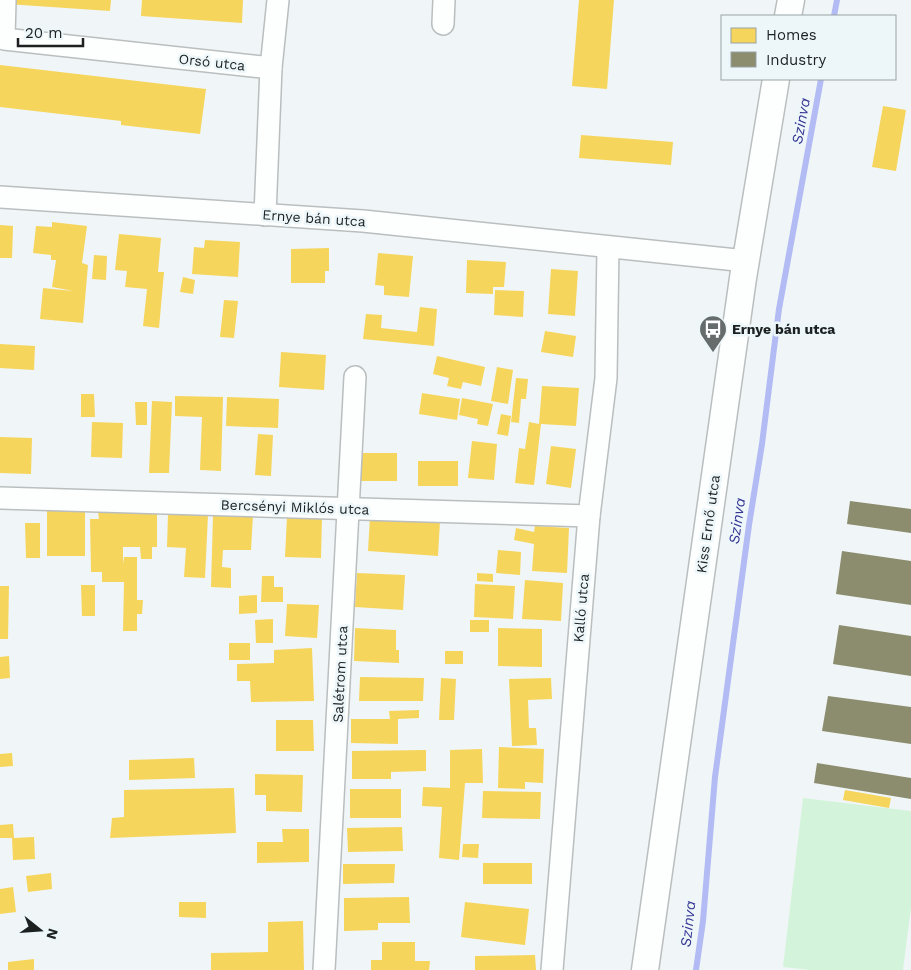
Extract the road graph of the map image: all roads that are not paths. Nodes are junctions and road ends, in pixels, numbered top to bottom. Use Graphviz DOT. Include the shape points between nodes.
graph roads {
  1 [pos="5,0"];
  2 [pos="278,0"];
  3 [pos="444,0"];
  4 [pos="792,0"];
  5 [pos="788,15"];
  6 [pos="443,24"];
  7 [pos="271,68"];
  8 [pos="776,80"];
  9 [pos="0,197"];
  10 [pos="265,215"];
  11 [pos="608,247"];
  12 [pos="746,261"];
  13 [pos="355,377"];
  14 [pos="0,498"];
  15 [pos="348,508"];
  16 [pos="589,516"];
  17 [pos="324,970"];
  18 [pos="552,970"];
  19 [pos="645,970"];
  1 -- 7 [label="street, Orsó utca" via="4,38"];
  2 -- 7 [label="street"];
  3 -- 6 [label="street"];
  4 -- 5 [label="street"];
  7 -- 10 [label="street"];
  8 -- 12 [label="street, Kiss Ernő utca"];
  9 -- 10 [label="street, Ernye bán utca"];
  10 -- 11 [label="street, Ernye bán utca" via="363,221"];
  11 -- 12 [label="street, Ernye bán utca"];
  11 -- 16 [label="street, Kalló utca" via="606,378"];
  12 -- 19 [label="street, Kiss Ernő utca"];
  13 -- 15 [label="street, Salétrom utca"];
  14 -- 15 [label="street, Bercsényi Miklós utca"];
  15 -- 16 [label="street, Bercsényi Miklós utca"];
  15 -- 17 [label="street, Salétrom utca"];
  16 -- 18 [label="street, Kalló utca"];
}
